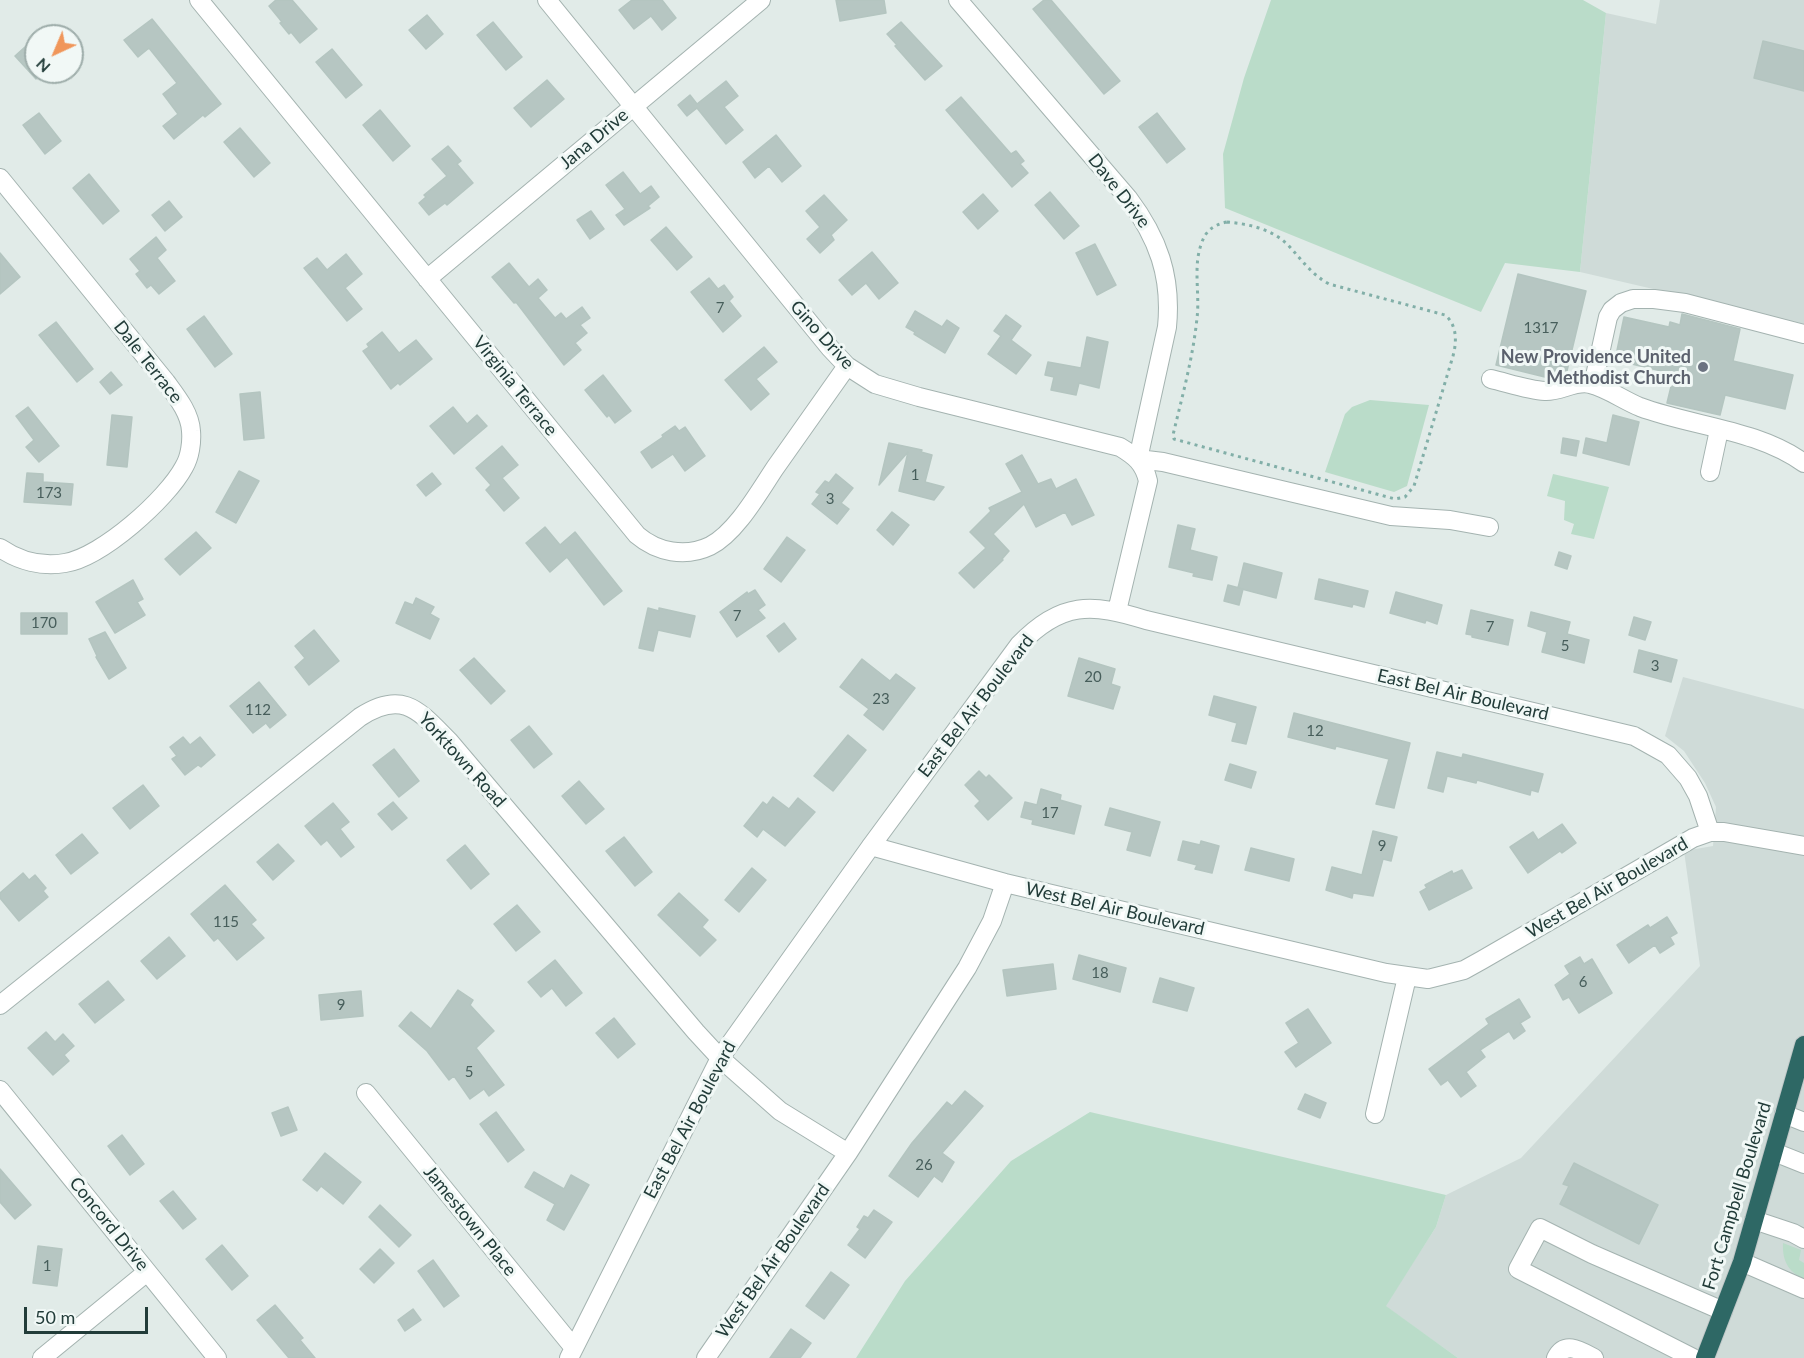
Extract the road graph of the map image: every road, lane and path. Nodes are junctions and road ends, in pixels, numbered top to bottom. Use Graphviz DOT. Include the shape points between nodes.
graph roads {
  1 [pos="199,0"];
  2 [pos="547,0"];
  3 [pos="761,0"];
  4 [pos="958,0"];
  5 [pos="634,106"];
  6 [pos="0,178"];
  7 [pos="427,279"];
  8 [pos="1804,334"];
  9 [pos="847,366"];
  10 [pos="1491,379"];
  11 [pos="1593,385"];
  12 [pos="1719,430"];
  13 [pos="1174,440"];
  14 [pos="1138,459"];
  15 [pos="1804,463"];
  16 [pos="1710,472"];
  17 [pos="1489,526"];
  18 [pos="0,548"];
  19 [pos="1117,611"];
  20 [pos="1710,832"];
  21 [pos="871,846"];
  22 [pos="1804,846"];
  23 [pos="1005,883"];
  24 [pos="1407,977"];
  25 [pos="0,1005"];
  26 [pos="1804,1045"];
  27 [pos="720,1058"];
  28 [pos="1801,1065"];
  29 [pos="0,1090"];
  30 [pos="366,1093"];
  31 [pos="1375,1114"];
  32 [pos="1784,1114"];
  33 [pos="1804,1122"];
  34 [pos="1774,1152"];
  35 [pos="848,1153"];
  36 [pos="1804,1164"];
  37 [pos="1754,1220"];
  38 [pos="1804,1239"];
  39 [pos="1742,1262"];
  40 [pos="147,1272"];
  41 [pos="1804,1289"];
  42 [pos="1723,1311"];
  43 [pos="572,1353"];
  44 [pos="42,1358"];
  45 [pos="217,1358"];
  46 [pos="706,1358"];
  47 [pos="1556,1358"];
  48 [pos="1594,1358"];
  49 [pos="1693,1358"];
  50 [pos="1705,1358"];
  1 -- 7 [label="street, Virginia Terrace"];
  2 -- 5 [label="street, Gino Drive"];
  3 -- 5 [label="street, Jana Drive"];
  4 -- 14 [label="street, Dave Drive" via="1128,198 1150,229 1168,290 1169,307"];
  5 -- 7 [label="street, Jana Drive"];
  5 -- 9 [label="street, Gino Drive"];
  6 -- 18 [label="street, Dale Terrace" via="166,382 184,408 192,430 185,465 174,483 124,531 101,547 67,563 52,564 26,561"];
  7 -- 9 [label="street, Virginia Terrace" via="637,535 660,550 696,550 720,540"];
  8 -- 11 [label="street" via="1685,303 1633,299 1621,303 1608,317"];
  9 -- 14 [label="street, Gino Drive" via="875,384 1120,447"];
  10 -- 11 [label="street" via="1545,391"];
  11 -- 12 [label="street" via="1640,407"];
  12 -- 15 [label="street" via="1776,447"];
  12 -- 16 [label="street"];
  13 -- 13 [label="path" via="1395,499 1405,497 1414,486 1453,356 1452,323 1445,315 1329,284 1315,276 1289,246 1267,231 1227,222 1215,226 1206,233 1199,250 1197,317"];
  14 -- 17 [label="street" via="1391,516"];
  14 -- 19 [label="street" via="1148,481"];
  19 -- 20 [label="street, East Bel Air Boulevard" via="1634,736 1668,755 1688,778"];
  19 -- 21 [label="street, East Bel Air Boulevard" via="1098,608 1062,613 1032,632"];
  20 -- 22 [label="street"];
  20 -- 24 [label="street, West Bel Air Boulevard" via="1693,838 1464,970 1428,979"];
  21 -- 23 [label="street"];
  21 -- 27 [label="street, East Bel Air Boulevard"];
  23 -- 24 [label="street, West Bel Air Boulevard"];
  23 -- 35 [label="street, West Bel Air Boulevard" via="992,921 967,968"];
  24 -- 31 [label="street"];
  25 -- 27 [label="street, Yorktown Road" via="360,717 386,704 399,704 414,708 449,741"];
  26 -- 28 [label="highway, Fort Campbell Boulevard"];
  27 -- 35 [label="street, Yorktown Road" via="780,1111"];
  27 -- 43 [label="street, East Bel Air Boulevard"];
  28 -- 32 [label="highway, Fort Campbell Boulevard"];
  29 -- 40 [label="street, Concord Drive"];
  30 -- 43 [label="street, Jamestown Place"];
  32 -- 33 [label="street"];
  32 -- 34 [label="highway, Fort Campbell Boulevard"];
  34 -- 36 [label="street"];
  34 -- 37 [label="highway, Fort Campbell Boulevard"];
  35 -- 46 [label="street, West Bel Air Boulevard"];
  37 -- 38 [label="street"];
  37 -- 39 [label="highway, Fort Campbell Boulevard"];
  39 -- 41 [label="street"];
  39 -- 42 [label="highway, Fort Campbell Boulevard"];
  40 -- 44 [label="street"];
  40 -- 45 [label="street, Concord Drive"];
  42 -- 49 [label="street" via="1540,1228 1518,1269"];
  42 -- 50 [label="highway, Fort Campbell Boulevard"];
  47 -- 48 [label="street" via="1566,1348 1575,1348"];
}
